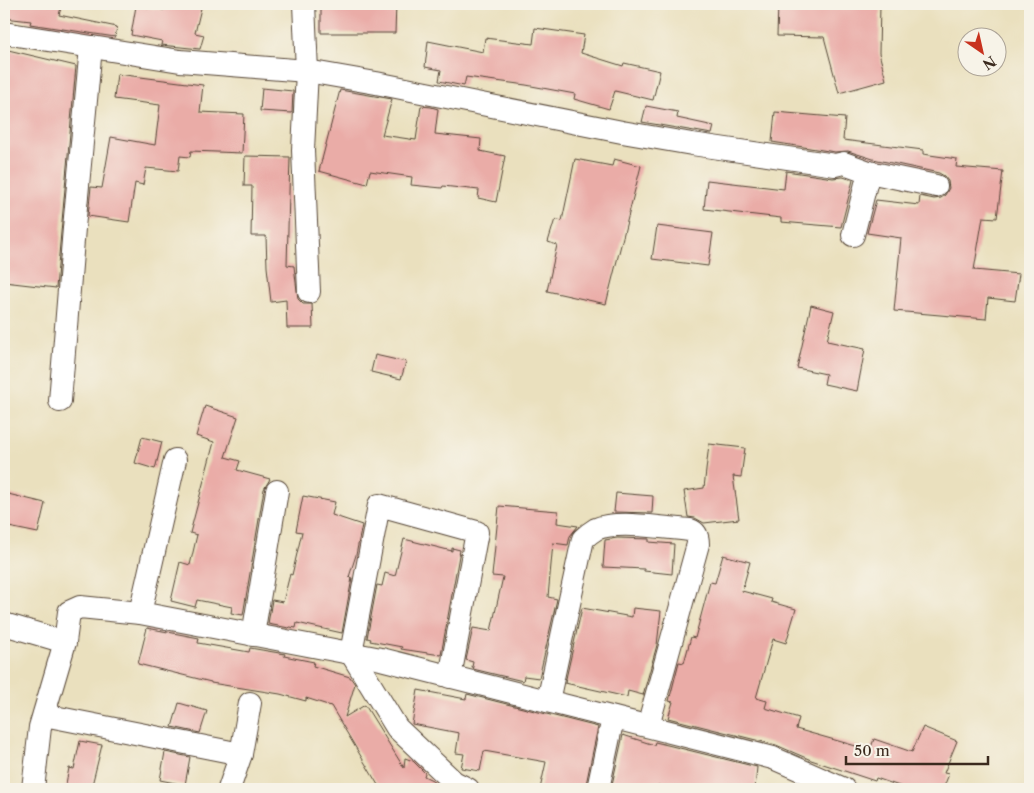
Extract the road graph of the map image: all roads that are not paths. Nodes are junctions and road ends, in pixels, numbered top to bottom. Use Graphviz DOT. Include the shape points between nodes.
graph roads {
  1 [pos="304,4"];
  2 [pos="4,32"];
  3 [pos="91,47"];
  4 [pos="307,71"];
  5 [pos="869,172"];
  6 [pos="936,186"];
  7 [pos="853,235"];
  8 [pos="309,292"];
  9 [pos="60,400"];
  10 [pos="175,460"];
  11 [pos="277,491"];
  12 [pos="140,613"];
  13 [pos="4,624"];
  14 [pos="253,635"];
  15 [pos="65,642"];
  16 [pos="351,653"];
  17 [pos="450,676"];
  18 [pos="548,701"];
  19 [pos="250,703"];
  20 [pos="44,715"];
  21 [pos="613,718"];
  22 [pos="648,726"];
  23 [pos="241,754"];
  24 [pos="33,789"];
  25 [pos="229,789"];
  26 [pos="468,789"];
  27 [pos="598,789"];
  28 [pos="844,789"];
  1 -- 4 [label="street"];
  2 -- 3 [label="street"];
  3 -- 4 [label="street" via="180,61"];
  3 -- 9 [label="street"];
  4 -- 5 [label="street" via="692,144 835,165 844,163"];
  4 -- 8 [label="street" via="303,150"];
  5 -- 6 [label="street"];
  5 -- 7 [label="street"];
  10 -- 12 [label="street"];
  11 -- 14 [label="street"];
  12 -- 14 [label="street"];
  12 -- 15 [label="street" via="80,607 69,612"];
  13 -- 15 [label="street"];
  14 -- 16 [label="street"];
  15 -- 20 [label="street"];
  16 -- 17 [label="street"];
  16 -- 17 [label="street" via="380,505 476,532"];
  16 -- 26 [label="street" via="397,728 454,782"];
  17 -- 18 [label="street"];
  18 -- 21 [label="street"];
  18 -- 22 [label="street" via="584,539 590,532 608,526 690,530 696,535 698,544"];
  19 -- 23 [label="street"];
  20 -- 23 [label="street"];
  20 -- 24 [label="street"];
  21 -- 22 [label="street"];
  21 -- 27 [label="street"];
  22 -- 28 [label="street" via="773,758"];
  23 -- 25 [label="street"];
}
